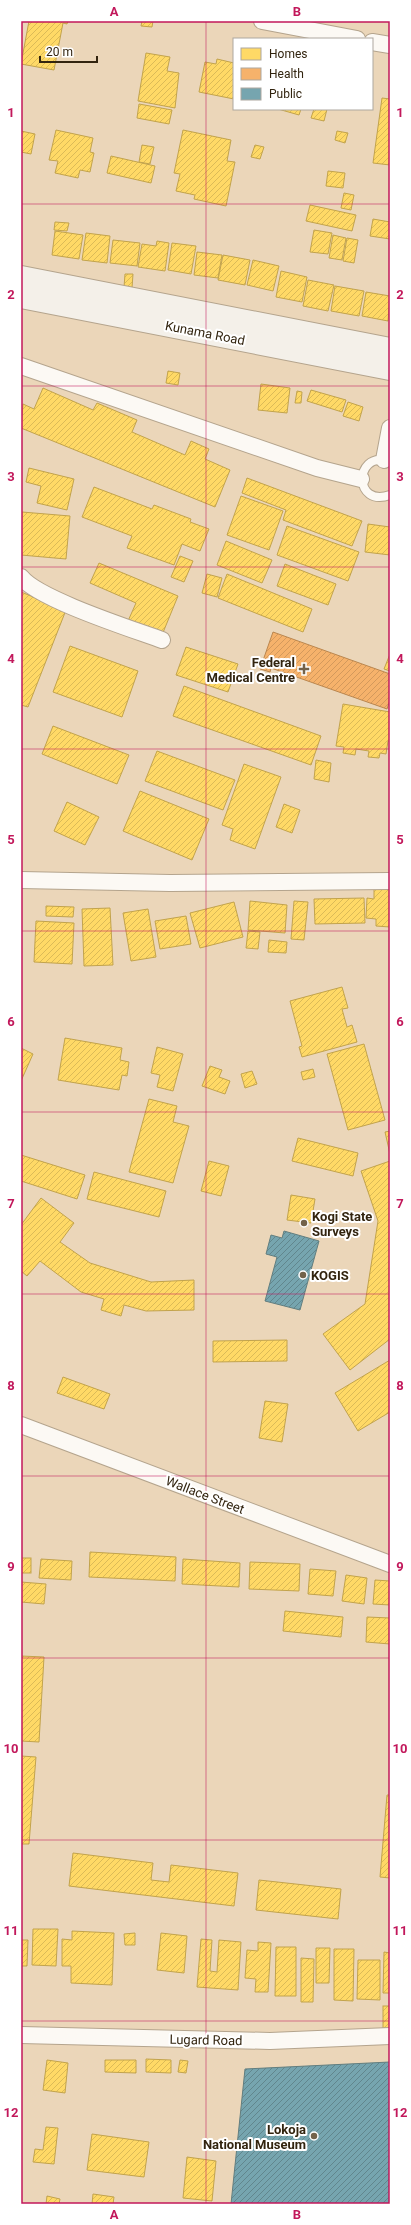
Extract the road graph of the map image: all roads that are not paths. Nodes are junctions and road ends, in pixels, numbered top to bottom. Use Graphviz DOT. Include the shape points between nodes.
graph roads {
  1 [pos="262,21"];
  2 [pos="351,38"];
  3 [pos="373,42"];
  4 [pos="390,45"];
  5 [pos="21,278"];
  6 [pos="21,296"];
  7 [pos="390,349"];
  8 [pos="22,369"];
  9 [pos="390,369"];
  10 [pos="390,428"];
  11 [pos="387,462"];
  12 [pos="361,479"];
  13 [pos="390,495"];
  14 [pos="21,577"];
  15 [pos="162,640"];
  16 [pos="21,880"];
  17 [pos="390,881"];
  18 [pos="21,1425"];
  19 [pos="390,1564"];
  20 [pos="21,2035"];
  21 [pos="390,2036"];
  1 -- 2 [label="street"];
  3 -- 4 [label="street"];
  5 -- 7 [label="main road, Kunama Road"];
  6 -- 9 [label="main road, Kunama Road"];
  8 -- 12 [label="street" via="317,468"];
  10 -- 11 [label="street"];
  11 -- 12 [label="lane" via="373,461 364,468"];
  12 -- 13 [label="lane" via="364,488 372,496 382,498"];
  14 -- 15 [label="street" via="24,582 45,594"];
  16 -- 17 [label="street" via="170,883"];
  18 -- 19 [label="street, Wallace Street"];
  20 -- 21 [label="street, Lugard Road" via="270,2041"];
}
